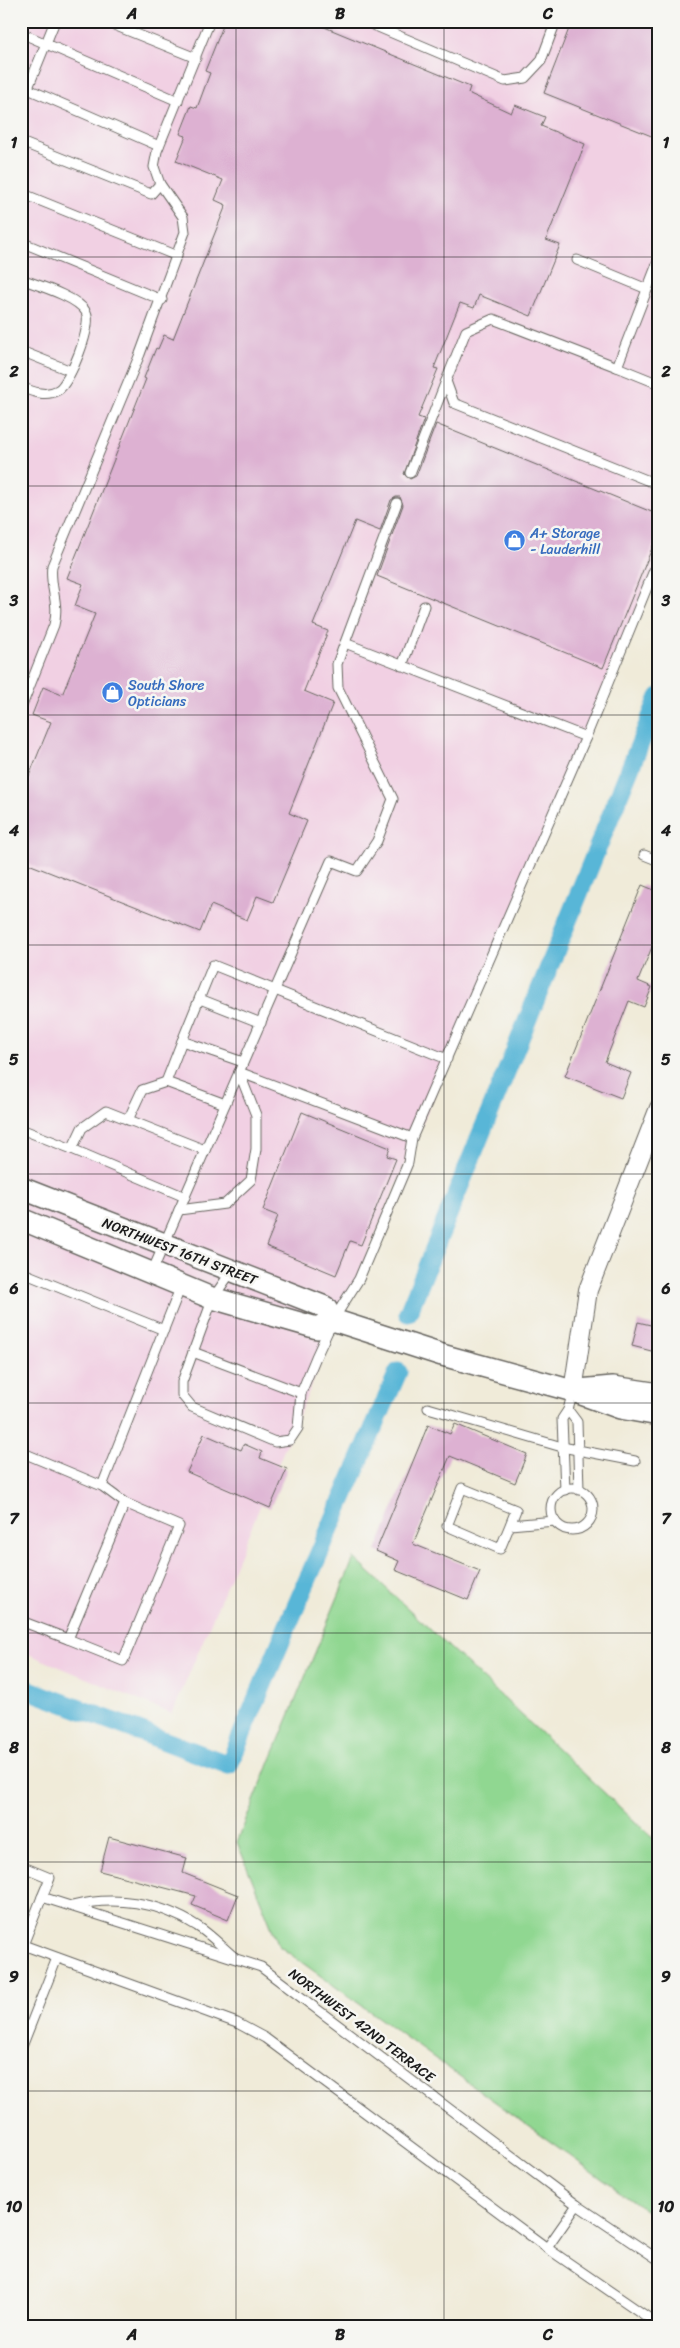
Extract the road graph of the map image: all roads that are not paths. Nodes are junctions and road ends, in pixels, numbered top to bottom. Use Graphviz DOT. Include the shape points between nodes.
graph roads {
  1 [pos="55,21"];
  2 [pos="104,21"];
  3 [pos="210,21"];
  4 [pos="364,21"];
  5 [pos="556,21"];
  6 [pos="21,33"];
  7 [pos="46,43"];
  8 [pos="196,58"];
  9 [pos="24,87"];
  10 [pos="178,102"];
  11 [pos="21,105"];
  12 [pos="21,142"];
  13 [pos="159,146"];
  14 [pos="160,184"];
  15 [pos="21,193"];
  16 [pos="21,242"];
  17 [pos="177,256"];
  18 [pos="659,258"];
  19 [pos="577,260"];
  20 [pos="21,279"];
  21 [pos="647,289"];
  22 [pos="162,300"];
  23 [pos="21,351"];
  24 [pos="617,368"];
  25 [pos="71,371"];
  26 [pos="446,381"];
  27 [pos="659,384"];
  28 [pos="21,387"];
  29 [pos="410,474"];
  30 [pos="659,485"];
  31 [pos="398,503"];
  32 [pos="659,558"];
  33 [pos="424,606"];
  34 [pos="345,643"];
  35 [pos="402,666"];
  36 [pos="21,708"];
  37 [pos="586,737"];
  38 [pos="644,855"];
  39 [pos="659,861"];
  40 [pos="275,989"];
  41 [pos="200,1000"];
  42 [pos="260,1023"];
  43 [pos="182,1041"];
  44 [pos="447,1059"];
  45 [pos="244,1062"];
  46 [pos="239,1072"];
  47 [pos="166,1082"];
  48 [pos="225,1104"];
  49 [pos="659,1108"];
  50 [pos="128,1120"];
  51 [pos="21,1129"];
  52 [pos="412,1138"];
  53 [pos="72,1149"];
  54 [pos="205,1150"];
  55 [pos="21,1188"];
  56 [pos="185,1197"];
  57 [pos="179,1210"];
  58 [pos="21,1219"];
  59 [pos="164,1245"];
  60 [pos="21,1272"];
  61 [pos="232,1272"];
  62 [pos="152,1273"];
  63 [pos="182,1285"];
  64 [pos="213,1298"];
  65 [pos="333,1320"];
  66 [pos="164,1330"];
  67 [pos="193,1352"];
  68 [pos="302,1393"];
  69 [pos="659,1394"];
  70 [pos="571,1401"];
  71 [pos="428,1408"];
  72 [pos="659,1415"];
  73 [pos="562,1448"];
  74 [pos="577,1450"];
  75 [pos="21,1452"];
  76 [pos="635,1461"];
  77 [pos="102,1486"];
  78 [pos="565,1490"];
  79 [pos="579,1490"];
  80 [pos="124,1503"];
  81 [pos="555,1521"];
  82 [pos="510,1524"];
  83 [pos="21,1621"];
  84 [pos="68,1639"];
  85 [pos="21,1866"];
  86 [pos="42,1897"];
  87 [pos="72,1906"];
  88 [pos="25,1926"];
  89 [pos="22,1947"];
  90 [pos="57,1958"];
  91 [pos="237,1959"];
  92 [pos="21,2049"];
  93 [pos="577,2204"];
  94 [pos="547,2248"];
  95 [pos="659,2260"];
  96 [pos="659,2325"];
  1 -- 7 [label="lane"];
  2 -- 8 [label="lane"];
  3 -- 8 [label="lane"];
  4 -- 5 [label="lane" via="505,81 526,78 541,61"];
  6 -- 7 [label="lane"];
  7 -- 9 [label="lane"];
  7 -- 10 [label="lane"];
  8 -- 10 [label="lane"];
  9 -- 11 [label="lane"];
  9 -- 13 [label="lane"];
  10 -- 13 [label="lane"];
  12 -- 14 [label="lane" via="151,194"];
  13 -- 14 [label="lane" via="154,167"];
  14 -- 17 [label="lane" via="183,216 186,232"];
  15 -- 17 [label="lane"];
  16 -- 22 [label="lane"];
  17 -- 22 [label="lane"];
  18 -- 21 [label="lane"];
  19 -- 21 [label="lane"];
  20 -- 25 [label="lane" via="61,295 86,312 87,330"];
  21 -- 24 [label="lane"];
  22 -- 36 [label="lane" via="52,566 50,580 58,611"];
  23 -- 25 [label="lane"];
  24 -- 26 [label="lane" via="493,320 466,331"];
  24 -- 27 [label="lane"];
  25 -- 28 [label="lane" via="59,390 46,394"];
  26 -- 29 [label="lane"];
  26 -- 30 [label="lane" via="454,403"];
  31 -- 34 [label="lane"];
  32 -- 37 [label="lane"];
  33 -- 35 [label="lane"];
  34 -- 35 [label="lane"];
  34 -- 40 [label="lane" via="337,664 338,688 393,799 377,841 358,871 331,861"];
  35 -- 37 [label="lane"];
  37 -- 44 [label="lane"];
  38 -- 39 [label="lane"];
  40 -- 41 [label="lane" via="213,965"];
  40 -- 42 [label="lane"];
  40 -- 44 [label="lane"];
  41 -- 42 [label="lane"];
  41 -- 43 [label="lane"];
  42 -- 45 [label="lane"];
  43 -- 45 [label="lane"];
  43 -- 47 [label="lane"];
  44 -- 52 [label="lane"];
  45 -- 46 [label="lane"];
  46 -- 48 [label="lane"];
  46 -- 52 [label="lane"];
  46 -- 57 [label="lane" via="256,1115 256,1149 251,1180 225,1204"];
  47 -- 48 [label="lane"];
  47 -- 50 [label="lane" via="142,1090"];
  48 -- 54 [label="lane"];
  49 -- 70 [label="street" via="588,1290"];
  50 -- 53 [label="lane" via="106,1111 82,1128"];
  50 -- 54 [label="lane"];
  51 -- 53 [label="lane"];
  52 -- 65 [label="lane" via="408,1163 359,1279"];
  53 -- 56 [label="lane"];
  54 -- 56 [label="lane"];
  55 -- 59 [label="street, NORTHWEST 16TH STREET"];
  56 -- 57 [label="lane"];
  57 -- 59 [label="lane"];
  58 -- 62 [label="street, NORTHWEST 16TH STREET"];
  59 -- 61 [label="street, NORTHWEST 16TH STREET"];
  59 -- 62 [label="lane"];
  60 -- 66 [label="lane"];
  61 -- 64 [label="lane"];
  61 -- 65 [label="street, NORTHWEST 16TH STREET" via="325,1307"];
  62 -- 63 [label="street, NORTHWEST 16TH STREET"];
  63 -- 64 [label="street, NORTHWEST 16TH STREET"];
  63 -- 66 [label="lane"];
  64 -- 65 [label="street, NORTHWEST 16TH STREET" via="317,1328"];
  64 -- 67 [label="lane"];
  65 -- 68 [label="lane"];
  65 -- 70 [label="street, NORTHWEST 16TH STREET"];
  66 -- 77 [label="lane"];
  67 -- 68 [label="lane"];
  67 -- 68 [label="lane" via="182,1382 182,1395 192,1407 275,1442 290,1440 298,1428"];
  69 -- 70 [label="street, NORTHWEST 16TH STREET" via="613,1387"];
  70 -- 72 [label="street, NORTHWEST 16TH STREET"];
  70 -- 73 [label="lane" via="562,1419"];
  70 -- 74 [label="lane" via="577,1422"];
  71 -- 73 [label="lane"];
  73 -- 74 [label="lane"];
  73 -- 78 [label="lane"];
  74 -- 76 [label="lane"];
  74 -- 79 [label="lane"];
  75 -- 77 [label="lane"];
  77 -- 80 [label="lane"];
  78 -- 79 [label="lane"];
  78 -- 81 [label="lane" via="551,1507"];
  79 -- 81 [label="lane" via="586,1493 593,1505 591,1519 574,1530"];
  80 -- 84 [label="lane"];
  80 -- 84 [label="lane" via="179,1526 122,1661"];
  81 -- 82 [label="lane"];
  82 -- 82 [label="lane" via="516,1510 462,1488 446,1526 500,1549"];
  83 -- 84 [label="lane"];
  85 -- 86 [label="lane" via="50,1878"];
  86 -- 87 [label="lane, NORTHWEST 42ND TERRACE"];
  86 -- 88 [label="lane"];
  87 -- 91 [label="lane, NORTHWEST 42ND TERRACE"];
  87 -- 91 [label="lane" via="94,1900 164,1908 198,1926"];
  88 -- 89 [label="lane"];
  89 -- 90 [label="lane"];
  90 -- 92 [label="lane"];
  90 -- 94 [label="lane" via="237,2023 265,2038"];
  91 -- 93 [label="lane, NORTHWEST 42ND TERRACE" via="260,1967"];
  93 -- 94 [label="lane"];
  93 -- 95 [label="lane, NORTHWEST 42ND TERRACE"];
  94 -- 96 [label="lane"];
}
